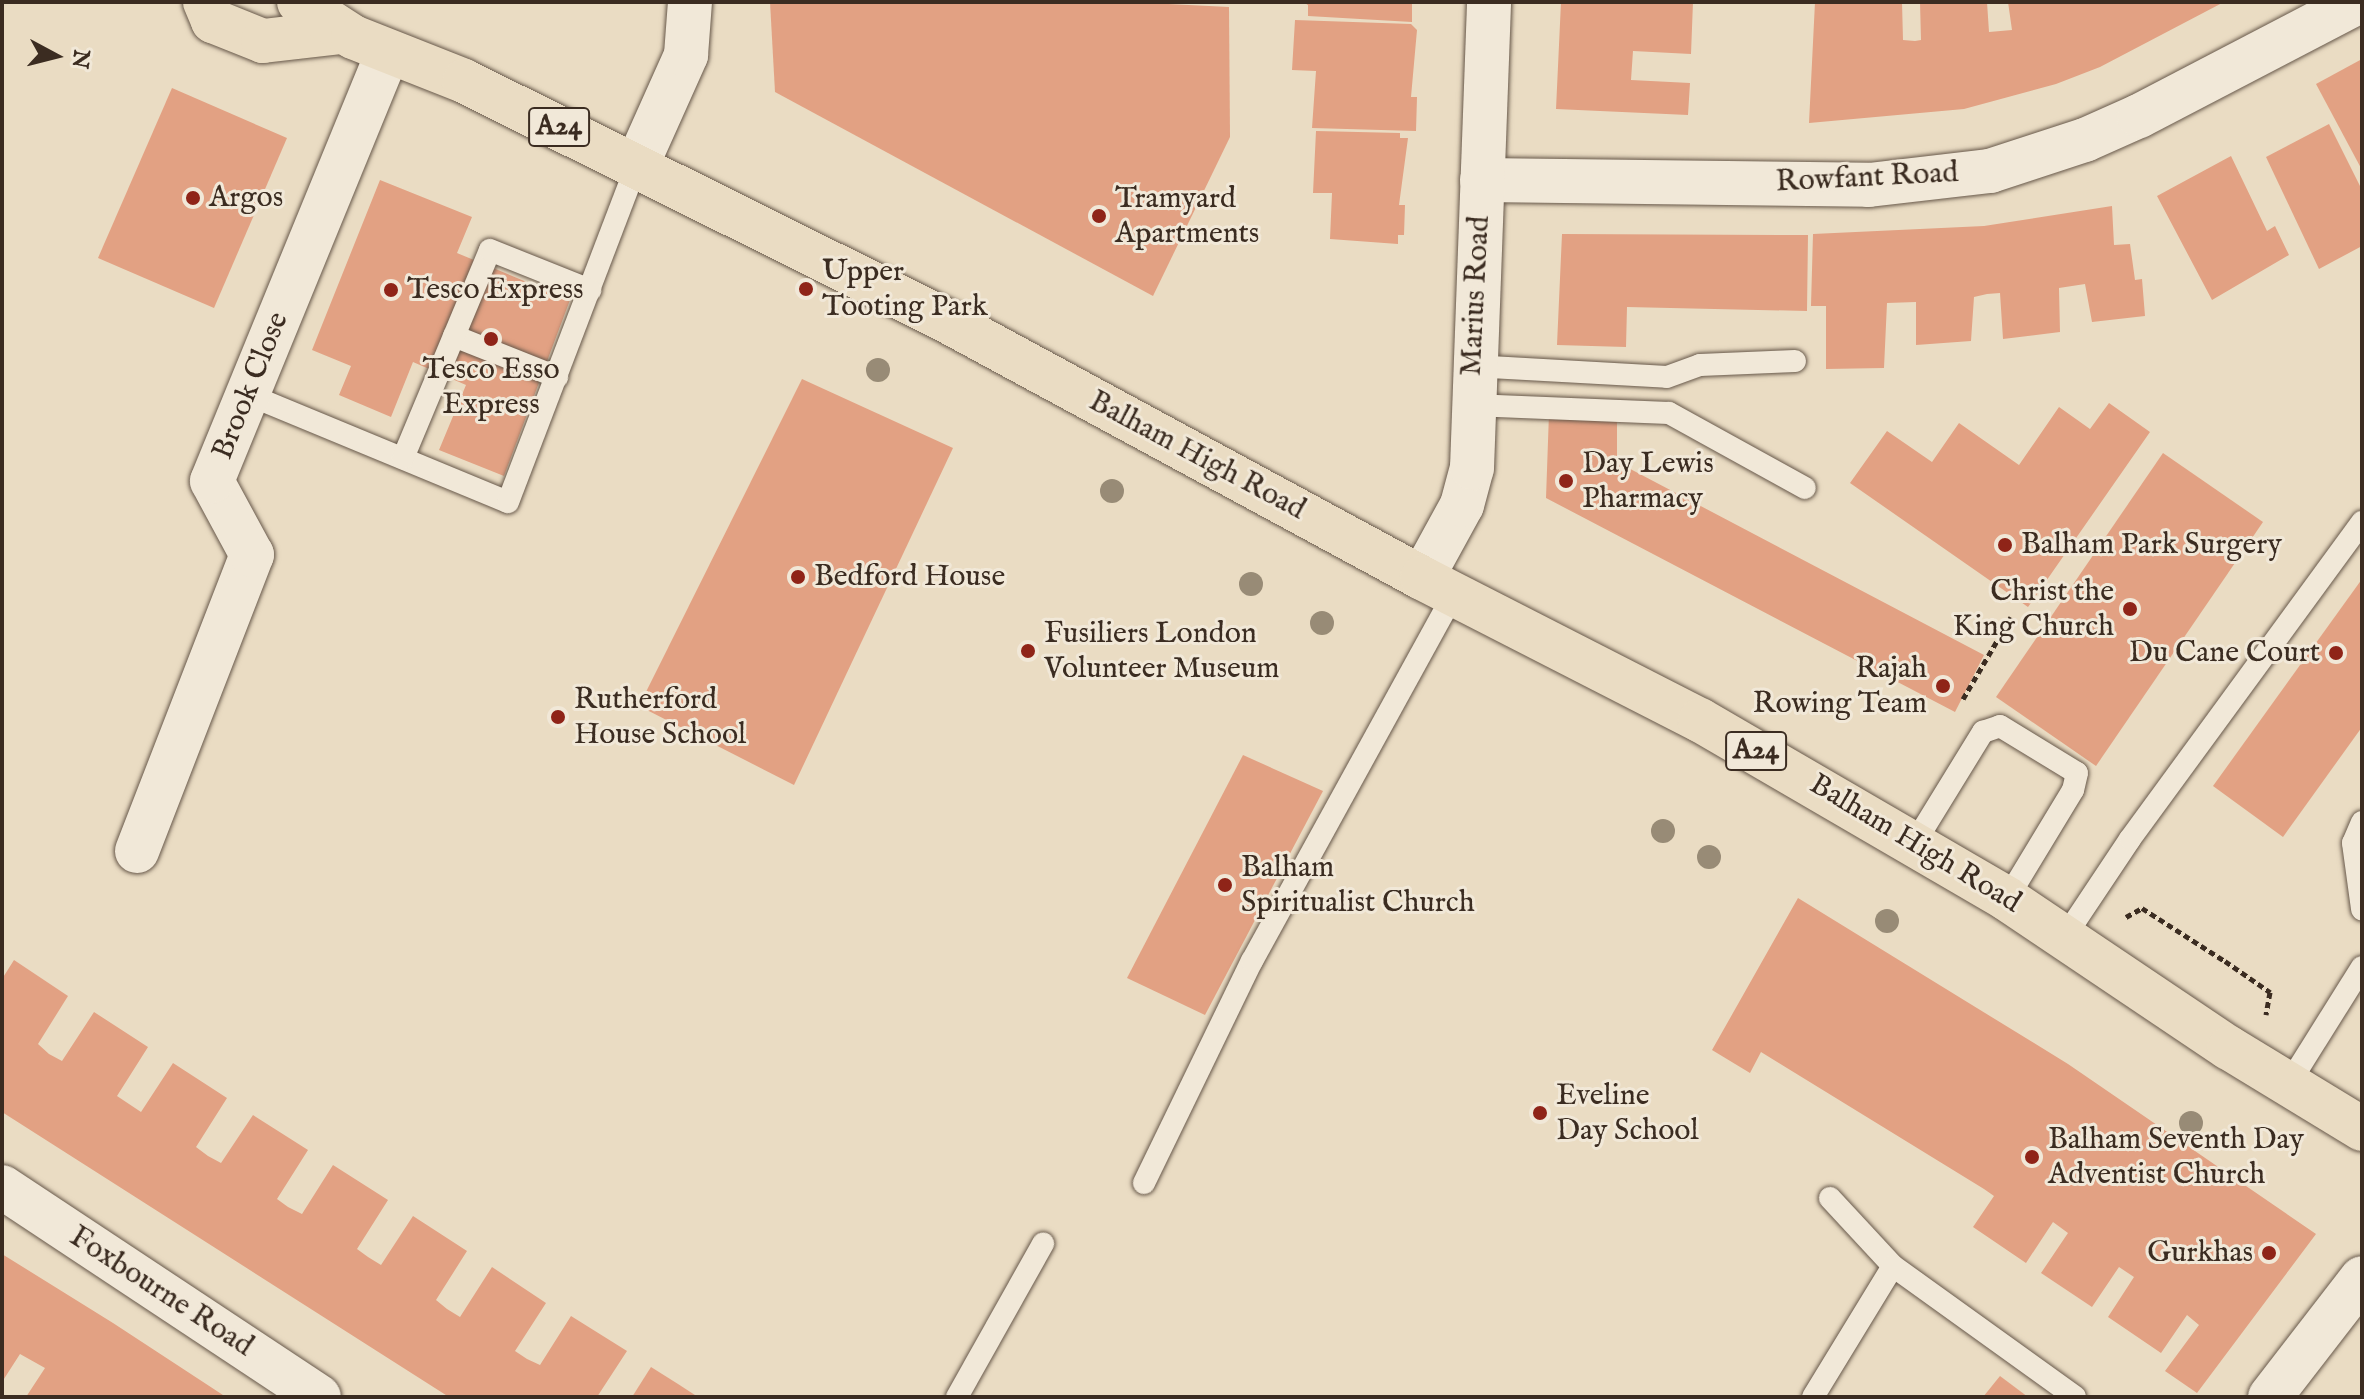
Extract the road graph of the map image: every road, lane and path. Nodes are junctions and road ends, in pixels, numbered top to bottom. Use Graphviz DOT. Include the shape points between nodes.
graph roads {
  1 [pos="205,2"];
  2 [pos="299,2"];
  3 [pos="690,2"];
  4 [pos="1489,2"];
  5 [pos="2358,2"];
  6 [pos="341,32"];
  7 [pos="388,52"];
  8 [pos="636,167"];
  9 [pos="1482,180"];
  10 [pos="590,290"];
  11 [pos="454,336"];
  12 [pos="1795,361"];
  13 [pos="557,377"];
  14 [pos="1472,386"];
  15 [pos="247,394"];
  16 [pos="403,458"];
  17 [pos="1805,488"];
  18 [pos="2362,522"];
  19 [pos="1438,586"];
  20 [pos="2011,617"];
  21 [pos="1961,704"];
  22 [pos="2362,822"];
  23 [pos="1914,844"];
  24 [pos="137,851"];
  25 [pos="2007,899"];
  26 [pos="2362,909"];
  27 [pos="2073,939"];
  28 [pos="2362,967"];
  29 [pos="2273,1075"];
  30 [pos="2362,1129"];
  31 [pos="1144,1183"];
  32 [pos="2,1187"];
  33 [pos="1830,1198"];
  34 [pos="1043,1244"];
  35 [pos="1893,1266"];
  36 [pos="2362,1278"];
  37 [pos="319,1397"];
  38 [pos="957,1397"];
  39 [pos="1813,1397"];
  40 [pos="2075,1397"];
  41 [pos="2270,1397"];
  1 -- 6 [label="highway" via="213,21 263,41"];
  2 -- 6 [label="highway, Balham High Road / A24"];
  3 -- 8 [label="street" via="686,55"];
  4 -- 9 [label="street, Marius Road"];
  5 -- 9 [label="street, Rowfant Road" via="2139,116 1990,171 1869,185"];
  6 -- 7 [label="highway, Balham High Road / A24"];
  7 -- 8 [label="highway, Balham High Road / A24" via="464,81"];
  7 -- 15 [label="street, Brook Close"];
  8 -- 10 [label="lane"];
  8 -- 19 [label="highway, Balham High Road / A24" via="949,322"];
  9 -- 14 [label="street, Marius Road"];
  10 -- 11 [label="lane" via="490,250"];
  10 -- 13 [label="lane"];
  11 -- 13 [label="lane"];
  11 -- 16 [label="lane"];
  12 -- 14 [label="lane" via="1700,365 1667,377"];
  13 -- 16 [label="lane" via="508,502"];
  14 -- 17 [label="lane" via="1669,413"];
  14 -- 19 [label="street, Marius Road" via="1468,492"];
  15 -- 16 [label="lane"];
  15 -- 24 [label="street, Brook Close" via="212,481 252,555"];
  18 -- 27 [label="lane"];
  19 -- 23 [label="highway, Balham High Road / A24" via="1700,720"];
  19 -- 31 [label="lane"];
  20 -- 21 [label="path"];
  22 -- 26 [label="lane" via="2353,843"];
  23 -- 25 [label="highway, Balham High Road / A24"];
  23 -- 25 [label="lane" via="1983,732 2000,726 2077,773 2073,790"];
  25 -- 27 [label="highway, Balham High Road / A24"];
  27 -- 29 [label="highway, Balham High Road / A24"];
  27 -- 29 [label="path" via="2142,908 2225,961 2270,992"];
  28 -- 29 [label="lane"];
  29 -- 30 [label="highway, Balham High Road / A24"];
  32 -- 37 [label="street, Foxbourne Road"];
  33 -- 35 [label="lane"];
  34 -- 38 [label="lane"];
  35 -- 39 [label="lane"];
  35 -- 40 [label="lane"];
  36 -- 41 [label="street"];
}
